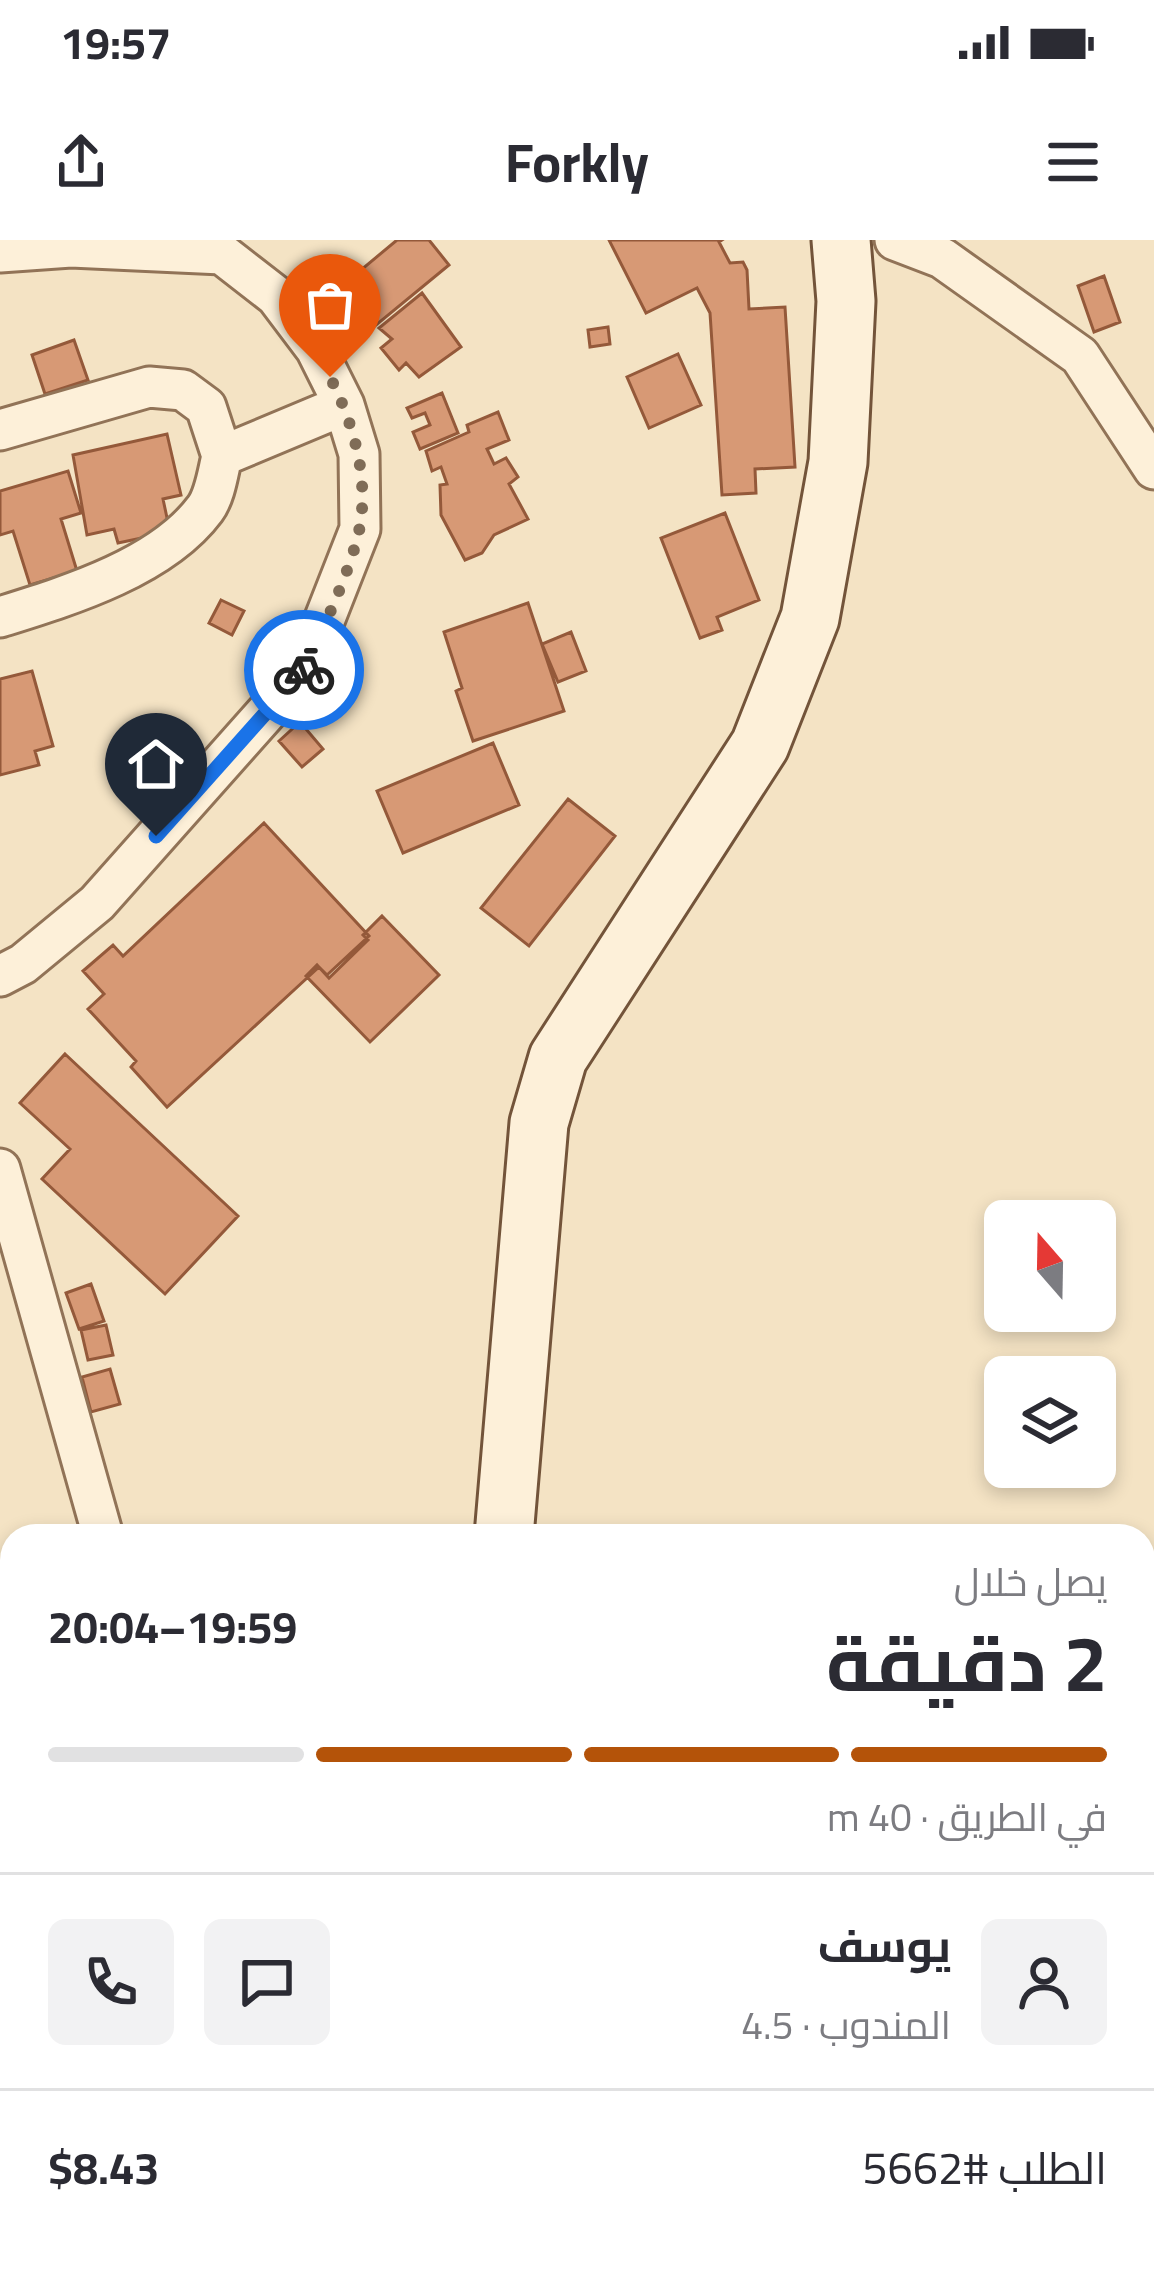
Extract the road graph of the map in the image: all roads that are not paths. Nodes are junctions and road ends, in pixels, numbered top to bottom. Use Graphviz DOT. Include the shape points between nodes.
graph roads {
  1 [pos="841,240"];
  2 [pos="895,240"];
  3 [pos="232,247"];
  4 [pos="953,249"];
  5 [pos="0,252"];
  6 [pos="344,405"];
  7 [pos="0,430"];
  8 [pos="222,456"];
  9 [pos="1154,469"];
  10 [pos="0,616"];
  11 [pos="0,976"];
  12 [pos="0,1169"];
  13 [pos="101,1524"];
  14 [pos="505,1524"];
  1 -- 14 [label="main road" via="847,302 838,462 810,618 760,745 558,1058 539,1123"];
  2 -- 4 [label="street"];
  3 -- 5 [label="street"];
  3 -- 6 [label="street" via="316,349"];
  4 -- 9 [label="street" via="1080,356"];
  6 -- 8 [label="street"];
  6 -- 11 [label="street" via="359,454 359,529 305,669 97,903"];
  7 -- 8 [label="street" via="148,387 183,390 206,406"];
  8 -- 10 [label="street" via="207,507 169,542 136,565"];
  12 -- 13 [label="street"];
}
